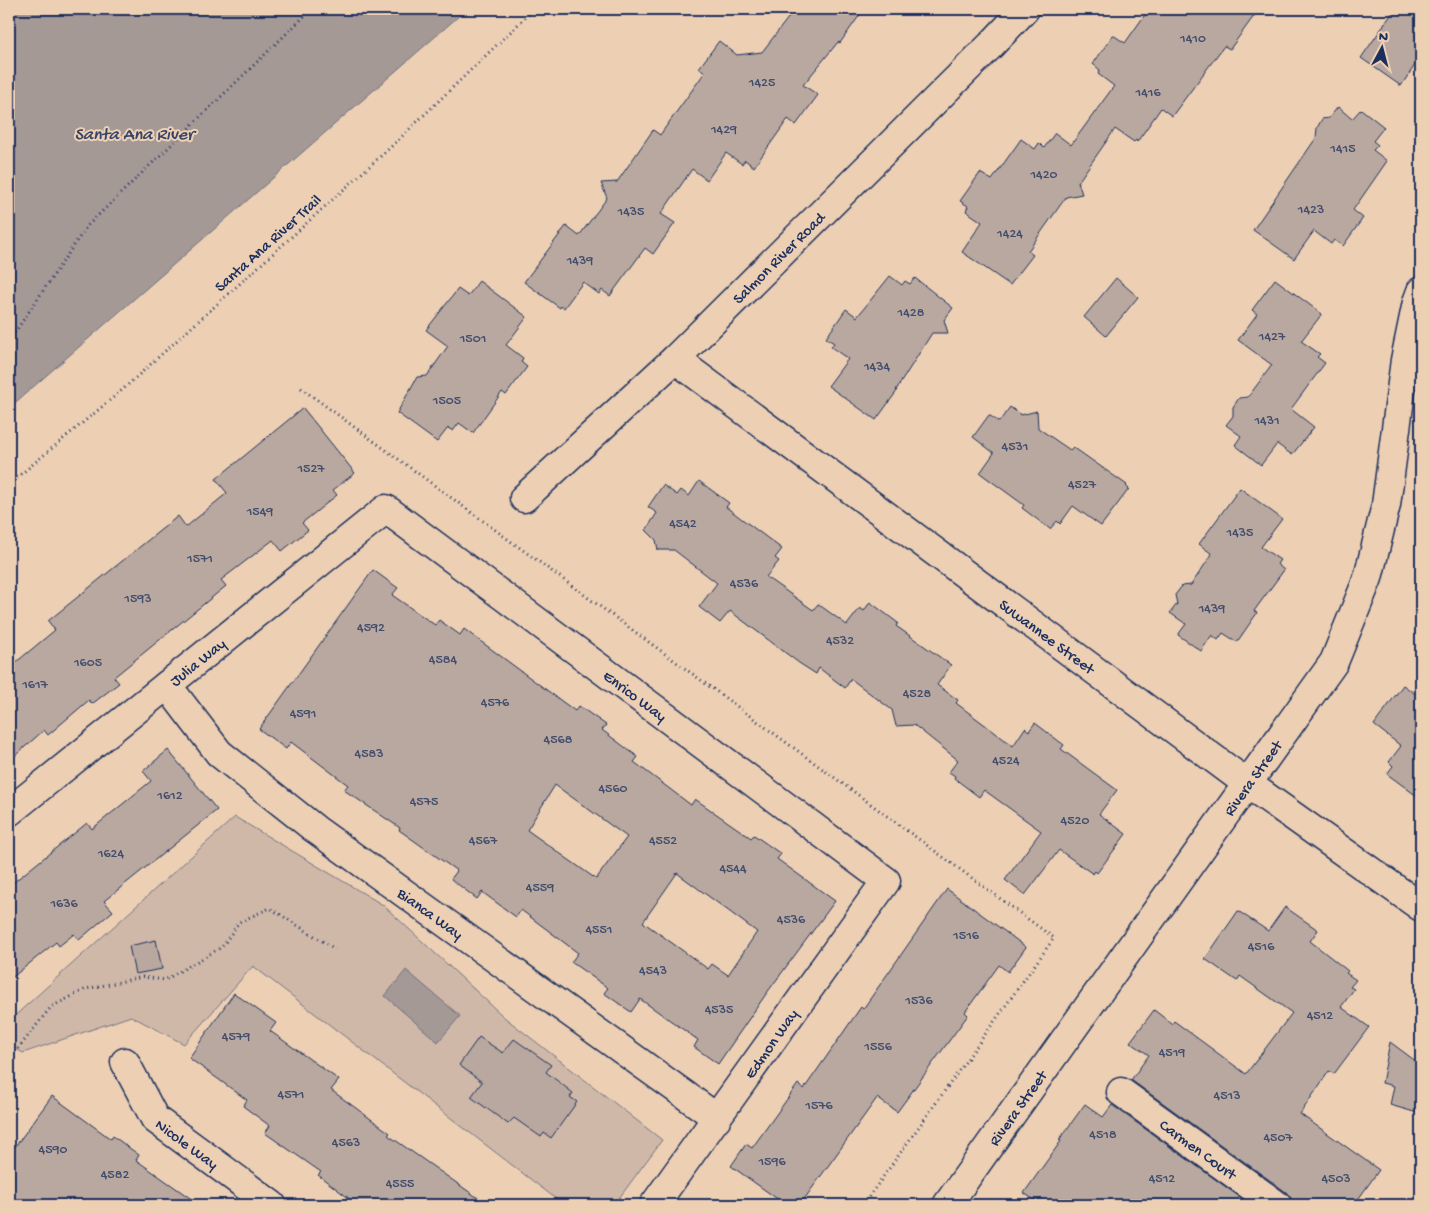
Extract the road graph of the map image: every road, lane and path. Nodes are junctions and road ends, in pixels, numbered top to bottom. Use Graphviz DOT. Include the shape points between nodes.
graph roads {
  1 [pos="312,9"];
  2 [pos="534,9"];
  3 [pos="1024,9"];
  4 [pos="1421,291"];
  5 [pos="9,341"];
  6 [pos="675,360"];
  7 [pos="9,484"];
  8 [pos="524,498"];
  9 [pos="386,509"];
  10 [pos="167,685"];
  11 [pos="1248,784"];
  12 [pos="9,812"];
  13 [pos="886,881"];
  14 [pos="1421,907"];
  15 [pos="334,949"];
  16 [pos="9,1054"];
  17 [pos="125,1062"];
  18 [pos="1120,1092"];
  19 [pos="717,1118"];
  20 [pos="664,1202"];
  21 [pos="272,1205"];
  22 [pos="947,1205"];
  23 [pos="1277,1205"];
  1 -- 5 [label="path" via="87,226"];
  2 -- 7 [label="path, Santa Ana River Trail" via="378,159 121,391"];
  3 -- 6 [label="street, Salmon River Road"];
  4 -- 11 [label="street, Rivera Street" via="1405,360 1386,505 1368,578 1334,662"];
  6 -- 8 [label="street, Salmon River Road"];
  6 -- 11 [label="street, Suwannee Street"];
  9 -- 10 [label="street, Julia Way"];
  9 -- 13 [label="street, Enrico Way"];
  10 -- 12 [label="street, Julia Way"];
  10 -- 19 [label="street, Bianca Way" via="219,753 308,823"];
  11 -- 14 [label="street, Suwannee Street"];
  11 -- 22 [label="street, Rivera Street"];
  13 -- 19 [label="street, Edmon Way"];
  15 -- 16 [label="path" via="270,908 239,922 222,947 165,980 143,978 86,990 51,1007 17,1050"];
  17 -- 21 [label="street, Nicole Way" via="155,1118"];
  18 -- 23 [label="street, Carmen Court"];
  19 -- 20 [label="street, Edmon Way"];
}
